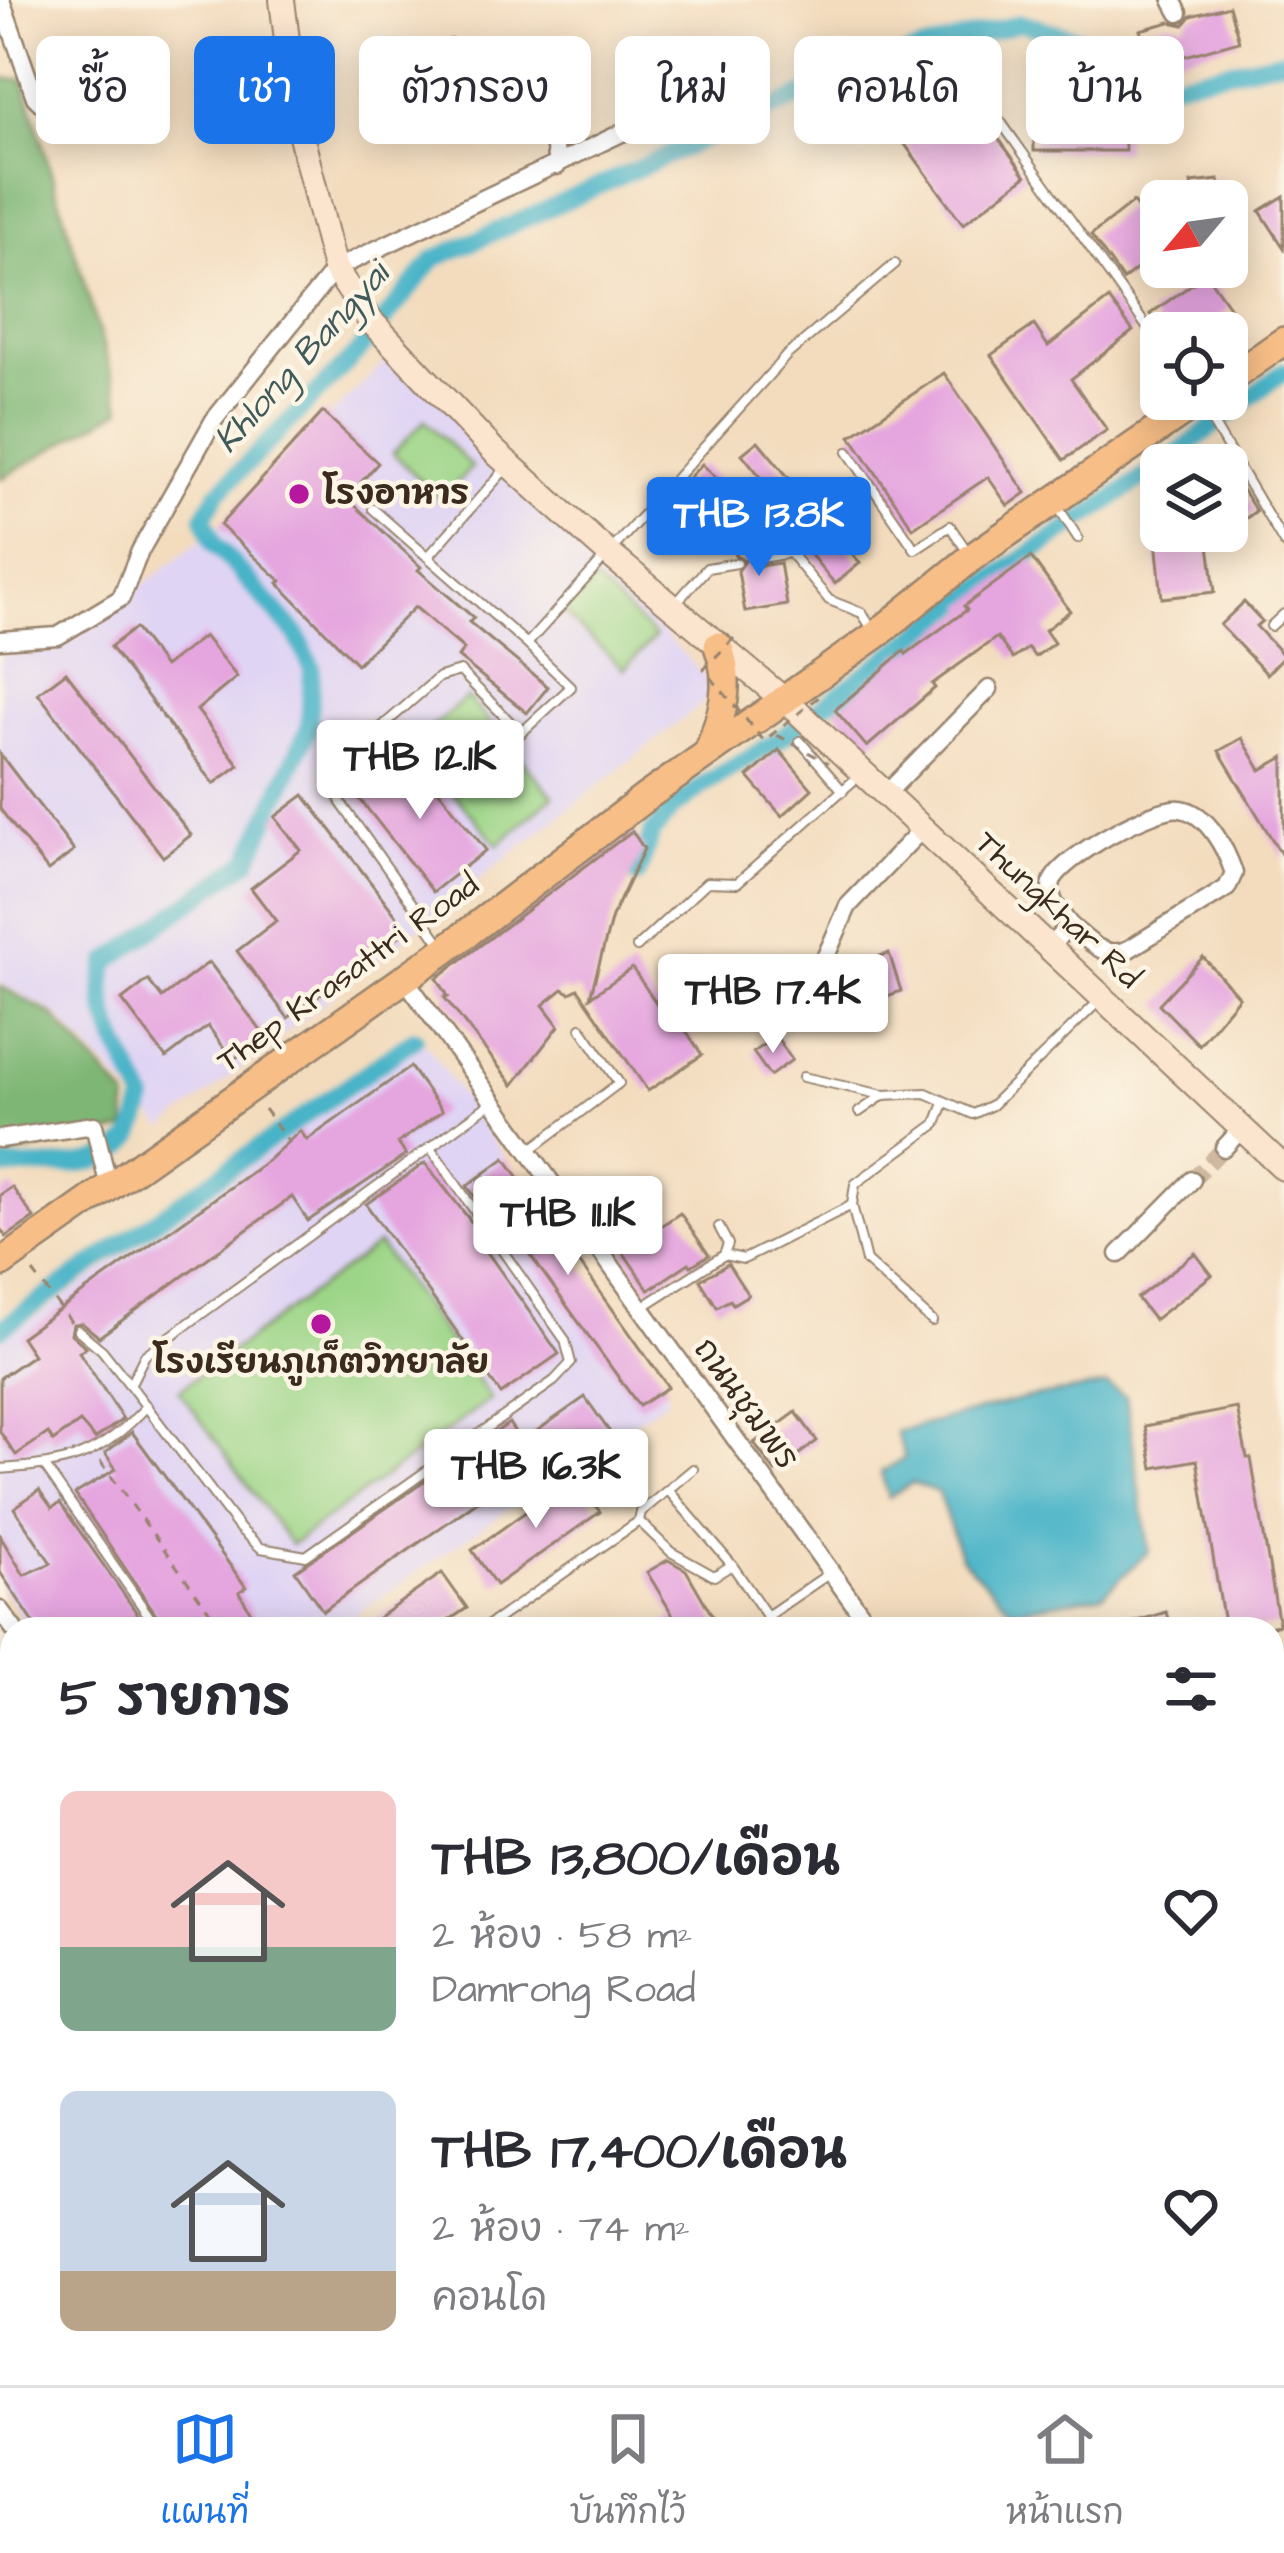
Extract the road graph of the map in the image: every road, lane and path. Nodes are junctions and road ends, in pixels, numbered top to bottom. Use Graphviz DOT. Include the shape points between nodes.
graph roads {
  1 [pos="1,0"];
  2 [pos="282,0"];
  3 [pos="36,99"];
  4 [pos="1002,124"];
  5 [pos="615,137"];
  6 [pos="554,144"];
  7 [pos="557,166"];
  8 [pos="895,264"];
  9 [pos="335,269"];
  10 [pos="1140,317"];
  11 [pos="1284,341"];
  12 [pos="1248,366"];
  13 [pos="1181,420"];
  14 [pos="1211,420"];
  15 [pos="848,452"];
  16 [pos="509,464"];
  17 [pos="740,491"];
  18 [pos="374,509"];
  19 [pos="1060,510"];
  20 [pos="1076,535"];
  21 [pos="1284,543"];
  22 [pos="608,553"];
  23 [pos="790,553"];
  24 [pos="428,556"];
  25 [pos="971,557"];
  26 [pos="761,559"];
  27 [pos="737,563"];
  28 [pos="672,608"];
  29 [pos="1284,614"];
  30 [pos="1271,626"];
  31 [pos="876,635"];
  32 [pos="0,640"];
  33 [pos="726,642"];
  34 [pos="527,644"];
  35 [pos="989,689"];
  36 [pos="820,696"];
  37 [pos="798,720"];
  38 [pos="776,734"];
  39 [pos="708,753"];
  40 [pos="828,764"];
  41 [pos="853,782"];
  42 [pos="886,795"];
  43 [pos="922,829"];
  44 [pos="1070,925"];
  45 [pos="638,947"];
  46 [pos="1049,947"];
  47 [pos="445,950"];
  48 [pos="405,979"];
  49 [pos="1103,997"];
  50 [pos="718,1000"];
  51 [pos="581,1028"];
  52 [pos="803,1077"];
  53 [pos="884,1095"];
  54 [pos="492,1102"];
  55 [pos="944,1103"];
  56 [pos="859,1112"];
  57 [pos="270,1118"];
  58 [pos="1242,1128"];
  59 [pos="0,1139"];
  60 [pos="288,1141"];
  61 [pos="430,1147"];
  62 [pos="1224,1148"];
  63 [pos="527,1152"];
  64 [pos="1284,1168"];
  65 [pos="1192,1180"];
  66 [pos="108,1183"];
  67 [pos="852,1205"];
  68 [pos="718,1228"];
  69 [pos="724,1255"];
  70 [pos="1119,1255"];
  71 [pos="0,1264"];
  72 [pos="38,1279"];
  73 [pos="60,1308"];
  74 [pos="640,1308"];
  75 [pos="932,1321"];
  76 [pos="78,1330"];
  77 [pos="130,1385"];
  78 [pos="147,1406"];
  79 [pos="92,1450"];
  80 [pos="44,1466"];
  81 [pos="0,1469"];
  82 [pos="693,1469"];
  83 [pos="668,1491"];
  84 [pos="639,1521"];
  85 [pos="732,1565"];
  86 [pos="832,1573"];
  87 [pos="212,1615"];
  88 [pos="767,1616"];
  89 [pos="150,1617"];
  90 [pos="500,1617"];
  91 [pos="863,1617"];
  1 -- 3 [label="street"];
  2 -- 9 [label="street, Thungkhar Rd" via="297,120"];
  4 -- 10 [label="lane"];
  5 -- 7 [label="street"];
  6 -- 7 [label="street"];
  7 -- 9 [label="street"];
  8 -- 22 [label="lane" via="787,355"];
  9 -- 16 [label="street, Thungkhar Rd" via="369,319"];
  9 -- 32 [label="street" via="214,420 121,598 58,636"];
  11 -- 12 [label="main road"];
  13 -- 19 [label="main road, Thep Krasattri Road"];
  14 -- 21 [label="lane"];
  15 -- 25 [label="lane" via="915,549 950,526"];
  16 -- 22 [label="street, Thungkhar Rd"];
  16 -- 24 [label="lane"];
  17 -- 23 [label="lane"];
  18 -- 24 [label="lane"];
  19 -- 20 [label="lane"];
  19 -- 25 [label="main road, Thep Krasattri Road"];
  22 -- 28 [label="street, Thungkhar Rd"];
  22 -- 34 [label="lane"];
  23 -- 26 [label="lane"];
  23 -- 31 [label="lane" via="829,600 862,613"];
  24 -- 34 [label="lane"];
  25 -- 31 [label="main road, Thep Krasattri Road"];
  27 -- 28 [label="lane" via="707,568"];
  28 -- 33 [label="street, Thungkhar Rd"];
  29 -- 30 [label="lane"];
  31 -- 37 [label="main road, Thep Krasattri Road"];
  33 -- 36 [label="path, bridge" via="704,669 764,741"];
  33 -- 37 [label="street, Thungkhar Rd"];
  33 -- 39 [label="main road" via="725,702"];
  34 -- 47 [label="lane" via="572,687 521,733 460,671 440,676 332,770 341,803"];
  35 -- 42 [label="street"];
  37 -- 39 [label="main road, Thep Krasattri Road"];
  37 -- 41 [label="street, Thungkhar Rd"];
  38 -- 40 [label="path, bridge"];
  39 -- 47 [label="main road, Thep Krasattri Road"];
  41 -- 42 [label="street, Thungkhar Rd"];
  41 -- 45 [label="lane" via="737,883 707,882"];
  42 -- 43 [label="street, Thungkhar Rd"];
  43 -- 46 [label="street, Thungkhar Rd"];
  43 -- 50 [label="street" via="848,906 812,972 797,978 751,970"];
  44 -- 44 [label="street" via="1053,899 1056,875 1146,817 1181,808 1228,855 1234,873 1227,888 1120,954"];
  44 -- 46 [label="street"];
  46 -- 49 [label="street, Thungkhar Rd"];
  47 -- 48 [label="main road, Thep Krasattri Road"];
  48 -- 54 [label="street, ถนนชุมพร"];
  48 -- 66 [label="main road, Thep Krasattri Road"];
  49 -- 55 [label="lane" via="992,1105 973,1114"];
  49 -- 58 [label="street, Thungkhar Rd"];
  51 -- 63 [label="lane" via="619,1083"];
  52 -- 53 [label="lane"];
  53 -- 55 [label="lane" via="926,1093"];
  53 -- 56 [label="lane"];
  54 -- 61 [label="lane"];
  54 -- 63 [label="street, ถนนชุมพร"];
  55 -- 67 [label="lane" via="936,1124 855,1184"];
  57 -- 60 [label="path"];
  58 -- 62 [label="street"];
  58 -- 64 [label="street, Thungkhar Rd"];
  59 -- 66 [label="street" via="94,1125"];
  61 -- 77 [label="lane" via="157,1346"];
  61 -- 78 [label="lane" via="565,1340 566,1371 297,1557 261,1548 240,1529"];
  63 -- 74 [label="street, ถนนชุมพร"];
  65 -- 70 [label="street"];
  66 -- 71 [label="main road, Thep Krasattri Road"];
  67 -- 69 [label="lane" via="744,1259"];
  67 -- 75 [label="lane" via="866,1261"];
  68 -- 69 [label="lane" via="728,1244"];
  69 -- 74 [label="lane"];
  72 -- 73 [label="path"];
  74 -- 86 [label="street, ถนนชุมพร"];
  76 -- 77 [label="lane"];
  77 -- 78 [label="lane"];
  78 -- 79 [label="lane"];
  79 -- 80 [label="lane"];
  79 -- 87 [label="path"];
  80 -- 81 [label="lane"];
  80 -- 89 [label="lane"];
  82 -- 83 [label="lane"];
  83 -- 84 [label="lane"];
  83 -- 85 [label="lane"];
  84 -- 85 [label="lane" via="671,1552 714,1576"];
  84 -- 90 [label="lane"];
  85 -- 88 [label="lane"];
  86 -- 88 [label="lane"];
  86 -- 91 [label="street, ถนนชุมพร"];
}
